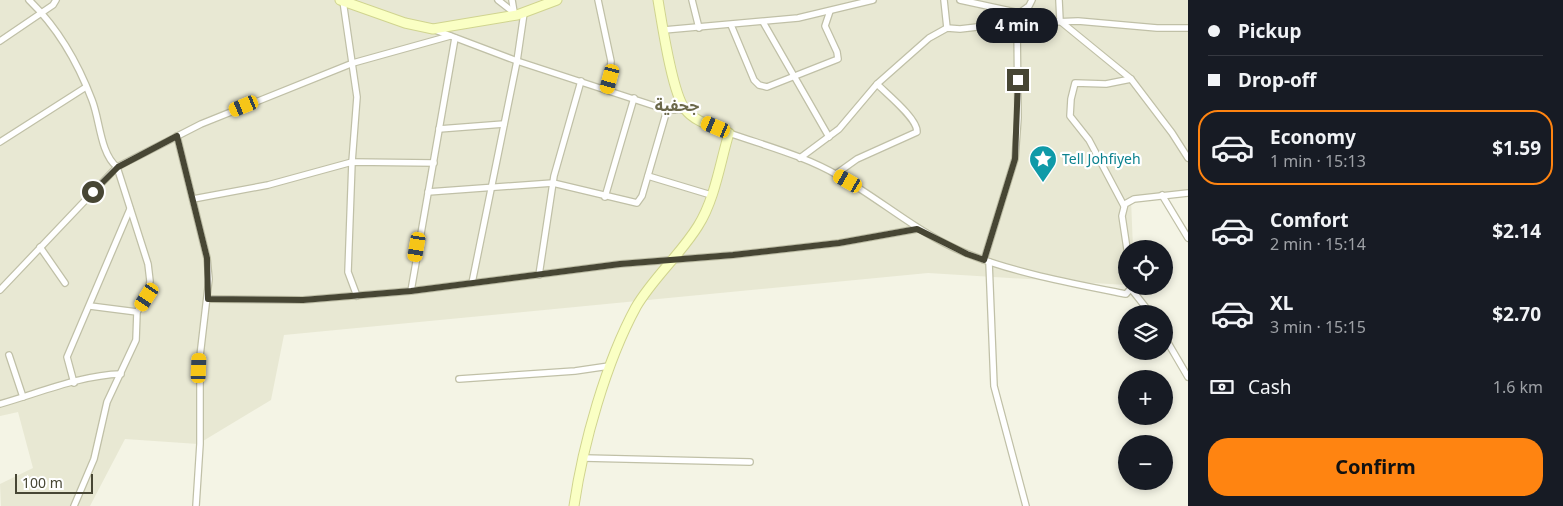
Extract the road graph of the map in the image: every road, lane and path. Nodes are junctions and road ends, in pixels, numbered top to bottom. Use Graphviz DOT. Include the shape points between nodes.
graph roads {
  1 [pos="29,0"];
  2 [pos="56,0"];
  3 [pos="498,0"];
  4 [pos="512,0"];
  5 [pos="556,0"];
  6 [pos="598,0"];
  7 [pos="658,0"];
  8 [pos="692,0"];
  9 [pos="873,0"];
  10 [pos="944,0"];
  11 [pos="960,0"];
  12 [pos="1032,0"];
  13 [pos="1059,0"];
  14 [pos="341,1"];
  15 [pos="830,11"];
  16 [pos="42,13"];
  17 [pos="518,13"];
  18 [pos="1020,13"];
  19 [pos="1060,21"];
  20 [pos="763,22"];
  21 [pos="1017,23"];
  22 [pos="1003,24"];
  23 [pos="731,25"];
  24 [pos="699,28"];
  25 [pos="946,28"];
  26 [pos="1188,28"];
  27 [pos="433,29"];
  28 [pos="664,30"];
  29 [pos="453,37"];
  30 [pos="0,41"];
  31 [pos="517,61"];
  32 [pos="353,63"];
  33 [pos="794,77"];
  34 [pos="1131,80"];
  35 [pos="581,81"];
  36 [pos="877,84"];
  37 [pos="86,87"];
  38 [pos="608,90"];
  39 [pos="634,98"];
  40 [pos="667,110"];
  41 [pos="685,110"];
  42 [pos="504,124"];
  43 [pos="439,129"];
  44 [pos="729,133"];
  45 [pos="177,136"];
  46 [pos="829,137"];
  47 [pos="0,142"];
  48 [pos="800,158"];
  49 [pos="1188,158"];
  50 [pos="352,162"];
  51 [pos="434,163"];
  52 [pos="118,167"];
  53 [pos="836,174"];
  54 [pos="648,176"];
  55 [pos="553,183"];
  56 [pos="492,187"];
  57 [pos="428,192"];
  58 [pos="1188,193"];
  59 [pos="712,195"];
  60 [pos="1162,196"];
  61 [pos="605,197"];
  62 [pos="193,199"];
  63 [pos="1124,206"];
  64 [pos="130,209"];
  65 [pos="917,229"];
  66 [pos="1188,238"];
  67 [pos="1126,240"];
  68 [pos="40,247"];
  69 [pos="674,258"];
  70 [pos="986,261"];
  71 [pos="539,275"];
  72 [pos="65,283"];
  73 [pos="472,283"];
  74 [pos="0,290"];
  75 [pos="411,291"];
  76 [pos="1118,293"];
  77 [pos="358,296"];
  78 [pos="208,299"];
  79 [pos="90,306"];
  80 [pos="137,312"];
  81 [pos="1173,351"];
  82 [pos="9,355"];
  83 [pos="609,366"];
  84 [pos="121,374"];
  85 [pos="1188,377"];
  86 [pos="459,379"];
  87 [pos="74,383"];
  88 [pos="24,397"];
  89 [pos="0,404"];
  90 [pos="584,458"];
  91 [pos="750,462"];
  92 [pos="74,506"];
  93 [pos="196,506"];
  94 [pos="574,506"];
  95 [pos="1026,506"];
  1 -- 16 [label="street"];
  2 -- 16 [label="street"];
  3 -- 17 [label="street"];
  4 -- 17 [label="street"];
  5 -- 17 [label="main road"];
  6 -- 38 [label="street" via="611,61"];
  7 -- 28 [label="main road"];
  8 -- 24 [label="street"];
  9 -- 15 [label="street"];
  10 -- 25 [label="street"];
  11 -- 18 [label="street"];
  12 -- 18 [label="street"];
  13 -- 19 [label="street"];
  14 -- 27 [label="main road"];
  14 -- 32 [label="street"];
  15 -- 20 [label="street"];
  15 -- 33 [label="street" via="824,26 838,59"];
  16 -- 30 [label="street"];
  16 -- 37 [label="street" via="66,46"];
  17 -- 27 [label="main road"];
  17 -- 31 [label="street"];
  18 -- 22 [label="street"];
  19 -- 21 [label="street"];
  19 -- 26 [label="street"];
  19 -- 34 [label="street"];
  20 -- 23 [label="street"];
  20 -- 33 [label="street"];
  21 -- 22 [label="street"];
  21 -- 70 [label="street" via="1015,159"];
  22 -- 25 [label="street"];
  23 -- 24 [label="street"];
  23 -- 33 [label="street" via="757,84 767,86"];
  24 -- 28 [label="street"];
  25 -- 36 [label="street" via="929,38"];
  27 -- 29 [label="street"];
  28 -- 41 [label="main road" via="678,94"];
  29 -- 31 [label="street"];
  29 -- 32 [label="street"];
  29 -- 43 [label="street"];
  31 -- 35 [label="street"];
  31 -- 42 [label="street"];
  32 -- 45 [label="street"];
  32 -- 50 [label="street" via="357,105"];
  33 -- 46 [label="street"];
  34 -- 49 [label="street"];
  34 -- 63 [label="street" via="1106,84 1076,82 1070,110 1071,118 1089,140"];
  35 -- 38 [label="street"];
  35 -- 55 [label="street"];
  36 -- 46 [label="street" via="848,120"];
  36 -- 53 [label="street" via="917,127 917,132 857,159"];
  37 -- 47 [label="street"];
  37 -- 52 [label="street" via="107,155"];
  38 -- 39 [label="street"];
  39 -- 40 [label="street"];
  39 -- 61 [label="street"];
  40 -- 41 [label="street"];
  40 -- 54 [label="street"];
  41 -- 44 [label="main road"];
  42 -- 43 [label="street"];
  42 -- 56 [label="street"];
  43 -- 51 [label="street"];
  44 -- 48 [label="street"];
  44 -- 59 [label="main road"];
  45 -- 52 [label="street"];
  45 -- 62 [label="street"];
  46 -- 48 [label="street"];
  48 -- 53 [label="street"];
  50 -- 51 [label="street"];
  50 -- 62 [label="street" via="268,185"];
  50 -- 77 [label="street" via="348,272"];
  51 -- 57 [label="street"];
  52 -- 64 [label="street"];
  52 -- 68 [label="street"];
  53 -- 65 [label="street"];
  54 -- 59 [label="street"];
  54 -- 61 [label="street" via="637,203"];
  55 -- 56 [label="street"];
  55 -- 61 [label="street"];
  55 -- 71 [label="street"];
  56 -- 57 [label="street"];
  56 -- 73 [label="street"];
  57 -- 75 [label="street"];
  58 -- 60 [label="street"];
  59 -- 69 [label="main road" via="698,226"];
  60 -- 63 [label="street" via="1134,199"];
  60 -- 66 [label="street"];
  62 -- 78 [label="street" via="207,258"];
  63 -- 67 [label="street"];
  64 -- 79 [label="street"];
  64 -- 80 [label="street" via="150,272 147,297"];
  65 -- 69 [label="street" via="839,243"];
  65 -- 70 [label="street"];
  68 -- 72 [label="street"];
  68 -- 74 [label="street"];
  69 -- 71 [label="street"];
  69 -- 83 [label="main road" via="637,305"];
  70 -- 76 [label="street"];
  70 -- 95 [label="street" via="994,386"];
  71 -- 73 [label="street"];
  73 -- 75 [label="street"];
  75 -- 77 [label="street"];
  77 -- 78 [label="street" via="303,300"];
  78 -- 93 [label="street" via="200,356"];
  79 -- 80 [label="street"];
  79 -- 87 [label="street" via="67,357"];
  80 -- 84 [label="street" via="136,340"];
  81 -- 85 [label="street"];
  82 -- 88 [label="street"];
  83 -- 86 [label="street"];
  83 -- 90 [label="main road"];
  84 -- 87 [label="street"];
  84 -- 92 [label="street" via="107,402 94,459"];
  87 -- 88 [label="street"];
  88 -- 89 [label="street"];
  90 -- 91 [label="street"];
  90 -- 94 [label="main road"];
}
